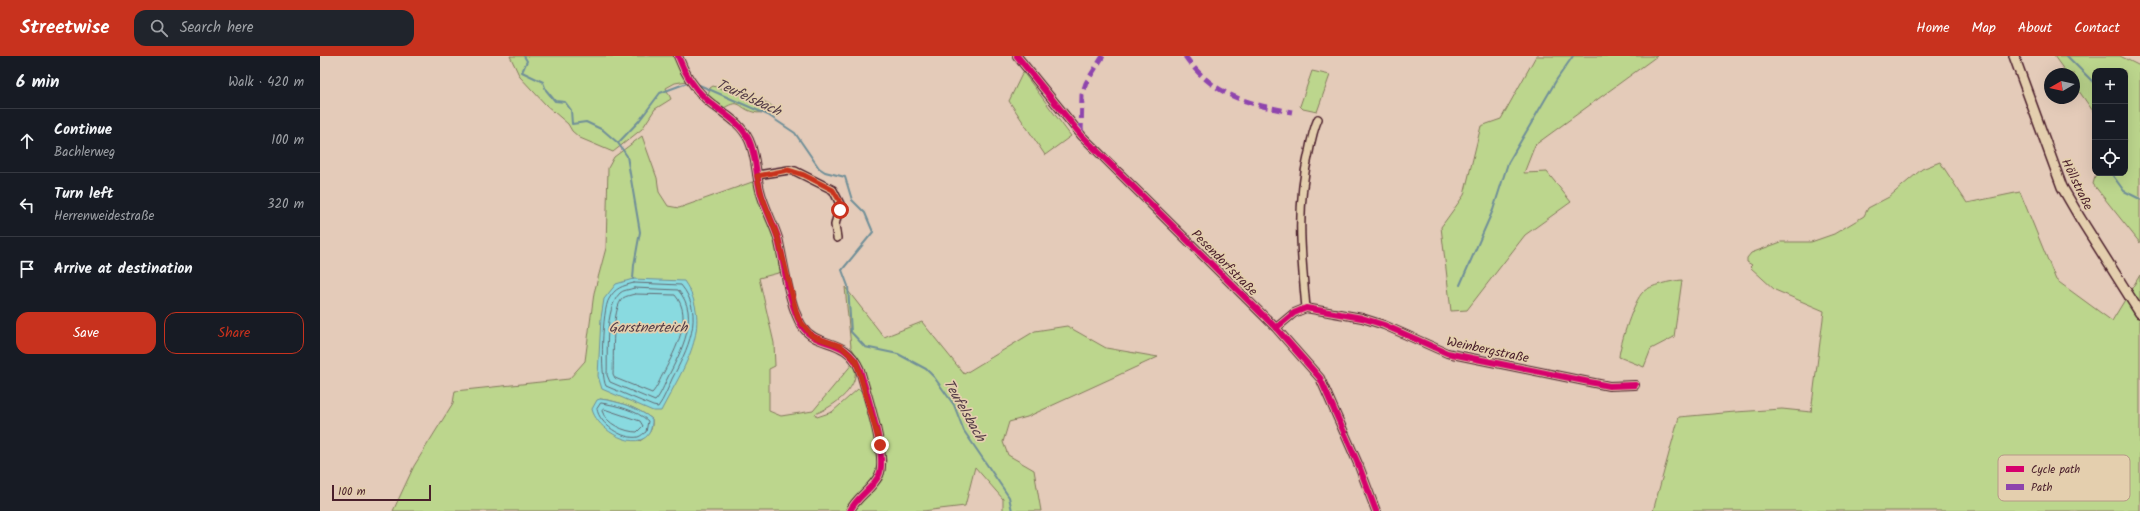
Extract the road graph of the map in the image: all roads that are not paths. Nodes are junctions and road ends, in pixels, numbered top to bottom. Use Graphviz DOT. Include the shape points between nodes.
graph roads {
  1 [pos="678,56"];
  2 [pos="1017,56"];
  3 [pos="2014,56"];
  4 [pos="1318,119"];
  5 [pos="757,176"];
  6 [pos="837,238"];
  7 [pos="1306,308"];
  8 [pos="2140,313"];
  9 [pos="1276,328"];
  10 [pos="1635,385"];
  11 [pos="850,511"];
  12 [pos="1376,511"];
  1 -- 5 [label="street" via="694,87 745,133 753,150"];
  2 -- 9 [label="street, Pesendorfstraße" via="1082,136"];
  3 -- 8 [label="street, Höllstraße" via="2062,186"];
  4 -- 7 [label="street" via="1303,176 1299,234"];
  5 -- 6 [label="street" via="788,170 833,190 840,204 835,224"];
  5 -- 11 [label="street" via="778,238 798,318 812,336 847,350 856,361 863,381 880,445 882,467 876,481"];
  7 -- 9 [label="street" via="1294,313"];
  7 -- 10 [label="street, Weinbergstraße" via="1370,320 1446,353 1609,386"];
  9 -- 12 [label="street, Pesendorfstraße" via="1320,378"];
}
